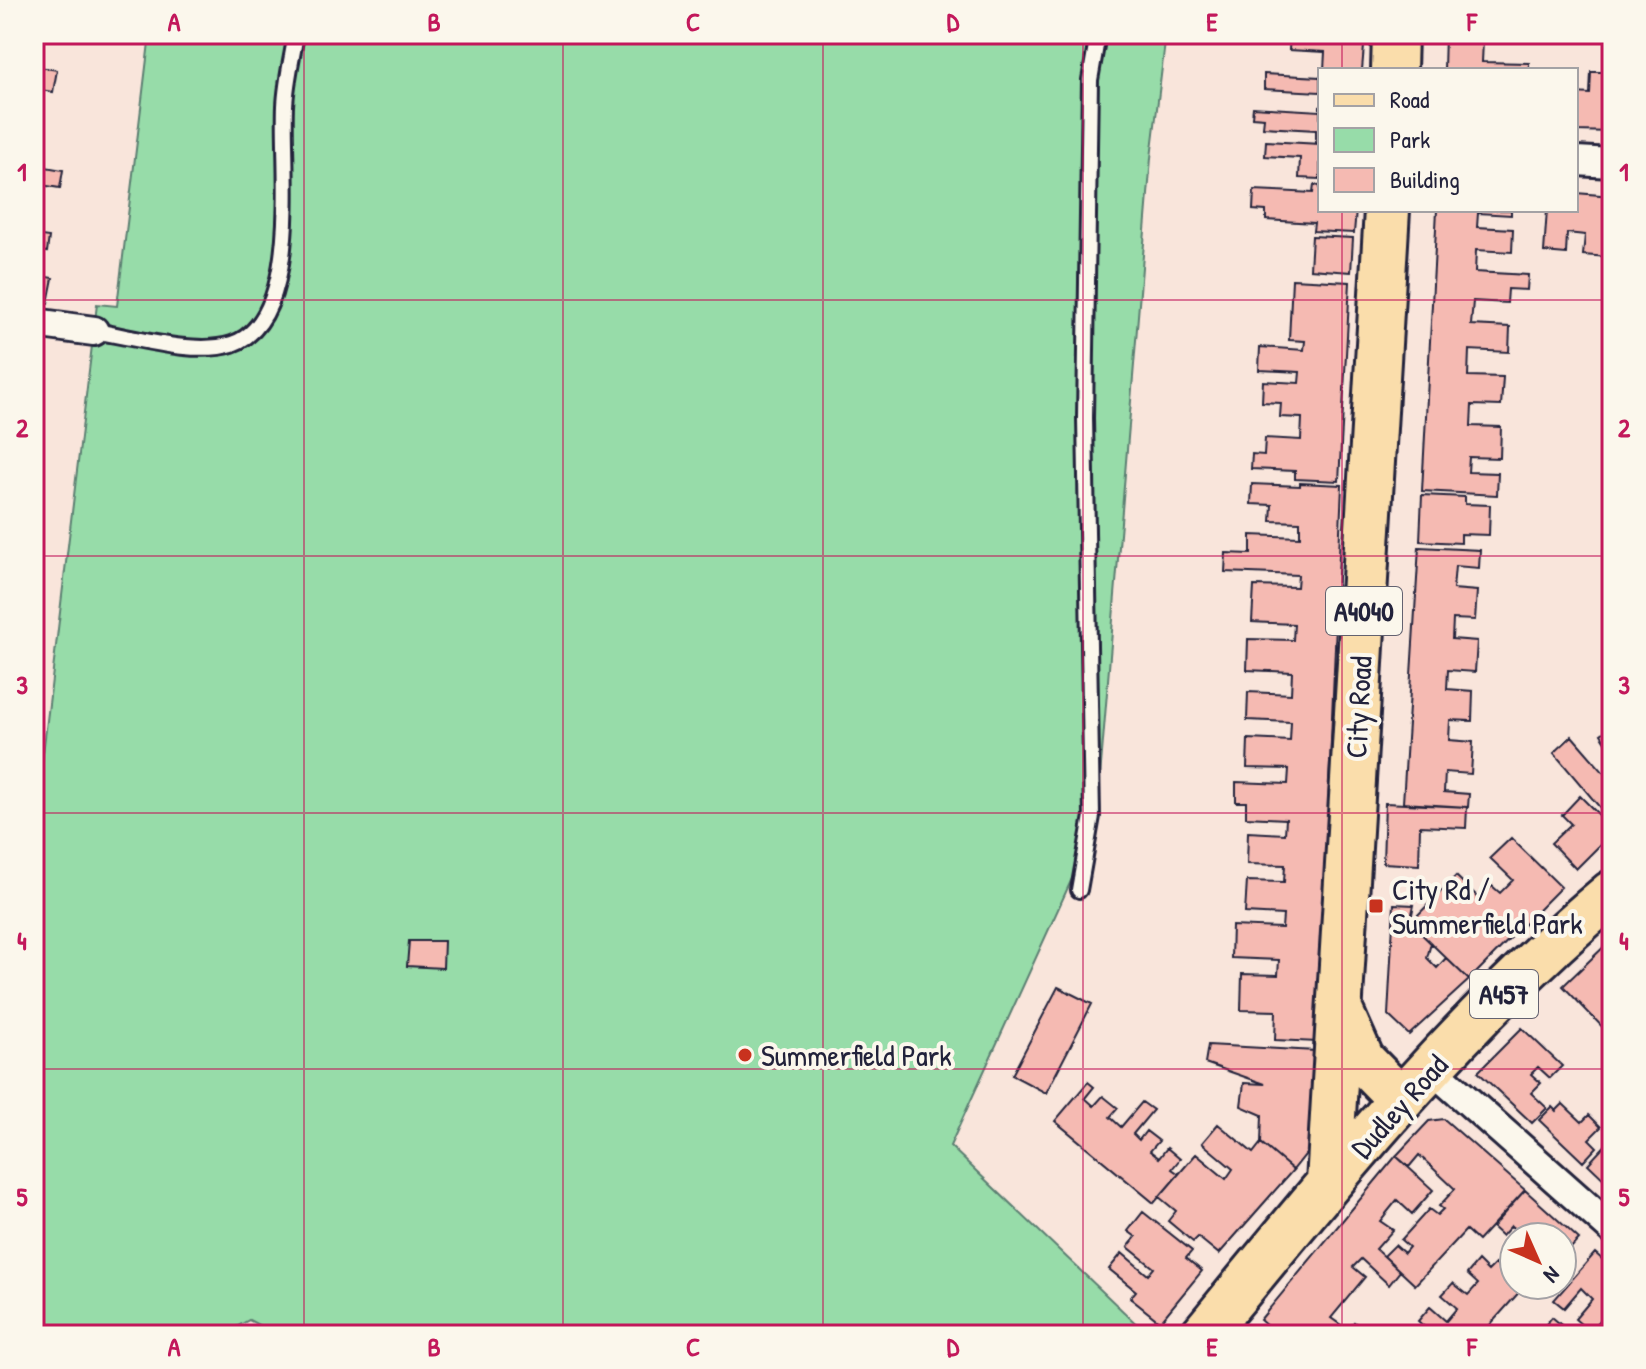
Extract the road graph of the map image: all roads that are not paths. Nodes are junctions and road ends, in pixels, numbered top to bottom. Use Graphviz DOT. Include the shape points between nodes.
graph roads {
  1 [pos="296,34"];
  2 [pos="1098,34"];
  3 [pos="1395,34"];
  4 [pos="1394,68"];
  5 [pos="1578,161"];
  6 [pos="1612,163"];
  7 [pos="1387,212"];
  8 [pos="34,323"];
  9 [pos="94,331"];
  10 [pos="1079,890"];
  11 [pos="1612,893"];
  12 [pos="1341,1011"];
  13 [pos="1431,1068"];
  14 [pos="1401,1100"];
  15 [pos="1329,1183"];
  16 [pos="1612,1229"];
  17 [pos="1216,1330"];
  1 -- 9 [label="lane" via="285,104 284,253 280,282 267,311 235,343 206,349"];
  2 -- 10 [label="lane" via="1090,80 1085,418 1092,816"];
  3 -- 4 [label="main road"];
  5 -- 6 [label="street"];
  7 -- 12 [label="main road, City Road / A4040"];
  8 -- 9 [label="street"];
  11 -- 13 [label="main road, Dudley Road / A457"];
  12 -- 14 [label="main road, City Road / A4040" via="1362,1060"];
  12 -- 15 [label="main road, City Road / A4040"];
  13 -- 14 [label="main road, Dudley Road / A457"];
  13 -- 16 [label="street"];
  14 -- 15 [label="main road, Dudley Road / A457"];
  15 -- 17 [label="main road, Dudley Road / A457"];
}
